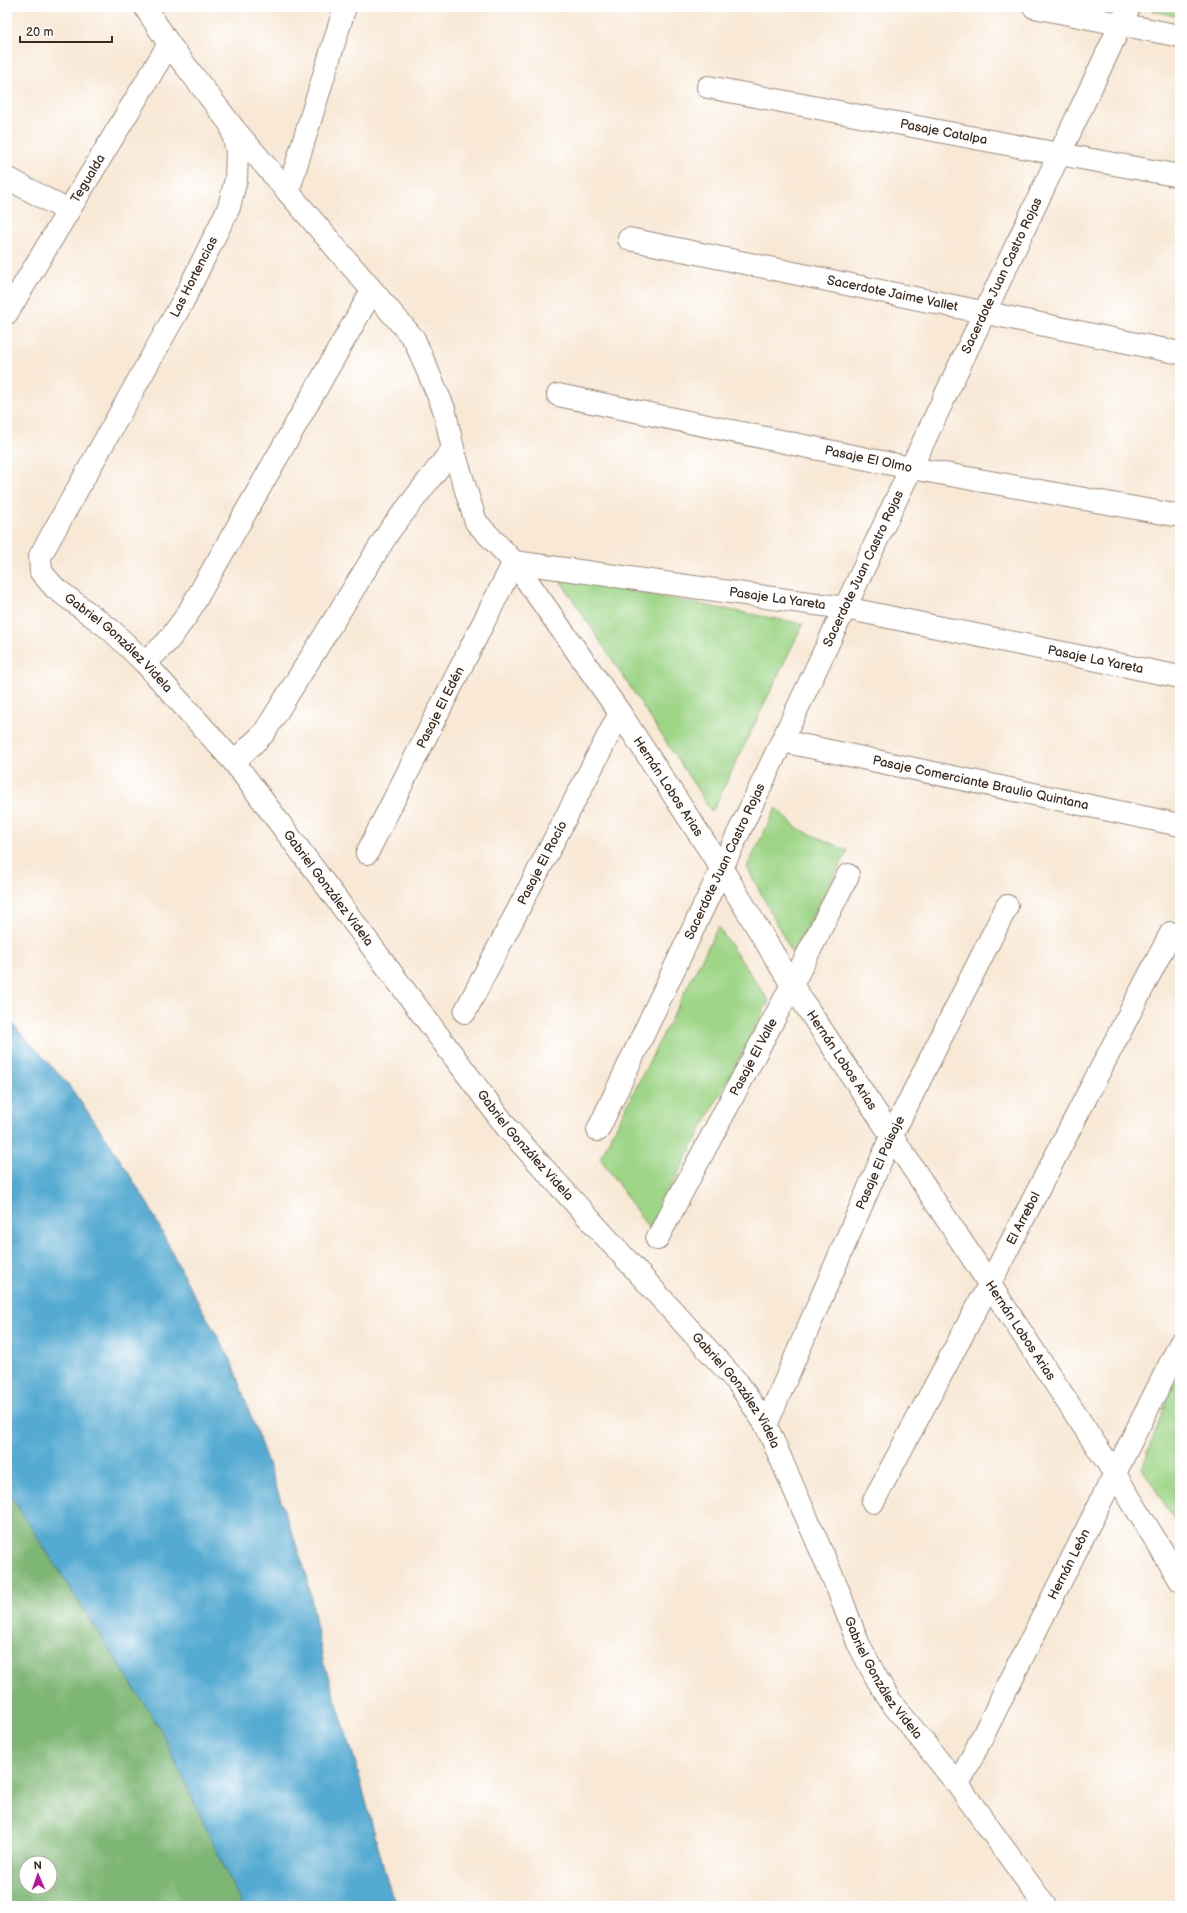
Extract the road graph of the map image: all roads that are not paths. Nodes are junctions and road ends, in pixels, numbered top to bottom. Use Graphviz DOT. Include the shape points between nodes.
graph roads {
  1 [pos="145,7"];
  2 [pos="345,7"];
  3 [pos="1034,7"];
  4 [pos="1124,16"];
  5 [pos="1180,36"];
  6 [pos="169,44"];
  7 [pos="708,87"];
  8 [pos="231,125"];
  9 [pos="1059,154"];
  10 [pos="1180,176"];
  11 [pos="7,180"];
  12 [pos="288,192"];
  13 [pos="68,211"];
  14 [pos="629,238"];
  15 [pos="372,291"];
  16 [pos="985,312"];
  17 [pos="7,313"];
  18 [pos="1180,353"];
  19 [pos="558,395"];
  20 [pos="453,449"];
  21 [pos="911,468"];
  22 [pos="1180,516"];
  23 [pos="46,547"];
  24 [pos="514,562"];
  25 [pos="845,608"];
  26 [pos="146,663"];
  27 [pos="1180,678"];
  28 [pos="620,713"];
  29 [pos="782,741"];
  30 [pos="234,762"];
  31 [pos="1180,825"];
  32 [pos="367,853"];
  33 [pos="722,869"];
  34 [pos="848,875"];
  35 [pos="1007,906"];
  36 [pos="1171,933"];
  37 [pos="792,985"];
  38 [pos="465,1012"];
  39 [pos="598,1130"];
  40 [pos="891,1137"];
  41 [pos="657,1239"];
  42 [pos="990,1283"];
  43 [pos="1180,1344"];
  44 [pos="766,1425"];
  45 [pos="1115,1474"];
  46 [pos="873,1502"];
  47 [pos="1180,1580"];
  48 [pos="958,1785"];
  49 [pos="1045,1906"];
  1 -- 6 [label="street, Las Hortencias"];
  2 -- 12 [label="street"];
  3 -- 4 [label="street"];
  4 -- 5 [label="street"];
  4 -- 9 [label="street, Sacerdote Juan Castro Rojas"];
  6 -- 8 [label="street, Las Hortencias"];
  6 -- 13 [label="street, Tegualda"];
  7 -- 9 [label="street, Pasaje Catalpa"];
  8 -- 12 [label="street, Hernán Lobos Arias"];
  8 -- 23 [label="street, Las Hortencias" via="237,151 236,179 229,207 183,301"];
  9 -- 10 [label="street, Pasaje Catalpa"];
  9 -- 16 [label="street, Sacerdote Juan Castro Rojas"];
  11 -- 13 [label="street"];
  12 -- 15 [label="street, Hernán Lobos Arias"];
  13 -- 17 [label="street, Tegualda"];
  14 -- 16 [label="street, Sacerdote Jaime Vallet"];
  15 -- 20 [label="street, Hernán Lobos Arias" via="414,339 444,409"];
  15 -- 26 [label="street" via="187,615 168,641"];
  16 -- 18 [label="street, Sacerdote Jaime Vallet"];
  16 -- 21 [label="street, Sacerdote Juan Castro Rojas"];
  19 -- 21 [label="street, Pasaje El Olmo"];
  20 -- 24 [label="street, Hernán Lobos Arias" via="476,522"];
  20 -- 30 [label="street" via="390,530 264,733"];
  21 -- 22 [label="street, Pasaje El Olmo"];
  21 -- 25 [label="street, Sacerdote Juan Castro Rojas"];
  23 -- 26 [label="street, Gabriel González Videla" via="40,556 42,572 54,588 111,630"];
  24 -- 25 [label="street, Pasaje La Yareta"];
  24 -- 28 [label="street, Hernán Lobos Arias"];
  24 -- 32 [label="street, Pasaje El Edén"];
  25 -- 27 [label="street, Pasaje La Yareta"];
  25 -- 29 [label="street, Sacerdote Juan Castro Rojas"];
  26 -- 30 [label="street, Gabriel González Videla"];
  28 -- 33 [label="street, Hernán Lobos Arias"];
  28 -- 38 [label="street, Pasaje El Rocío"];
  29 -- 31 [label="street, Pasaje Comerciante Braulio Quintana"];
  29 -- 33 [label="street, Sacerdote Juan Castro Rojas"];
  30 -- 44 [label="street, Gabriel González Videla" via="508,1129 738,1383"];
  33 -- 37 [label="street, Hernán Lobos Arias"];
  33 -- 39 [label="street, Sacerdote Juan Castro Rojas"];
  34 -- 37 [label="street, Pasaje El Valle"];
  35 -- 40 [label="street, Pasaje El Paisaje"];
  36 -- 42 [label="street, El Arrebol"];
  37 -- 40 [label="street, Hernán Lobos Arias"];
  37 -- 41 [label="street, Pasaje El Valle"];
  40 -- 42 [label="street, Hernán Lobos Arias"];
  40 -- 44 [label="street, Pasaje El Paisaje"];
  42 -- 45 [label="street, Hernán Lobos Arias"];
  42 -- 46 [label="street, El Arrebol"];
  43 -- 45 [label="street, Hernán León"];
  44 -- 48 [label="street, Gabriel González Videla" via="837,1587 858,1643 891,1702"];
  45 -- 47 [label="street, Hernán Lobos Arias"];
  45 -- 48 [label="street, Hernán León"];
  48 -- 49 [label="street, Gabriel González Videla"];
}
